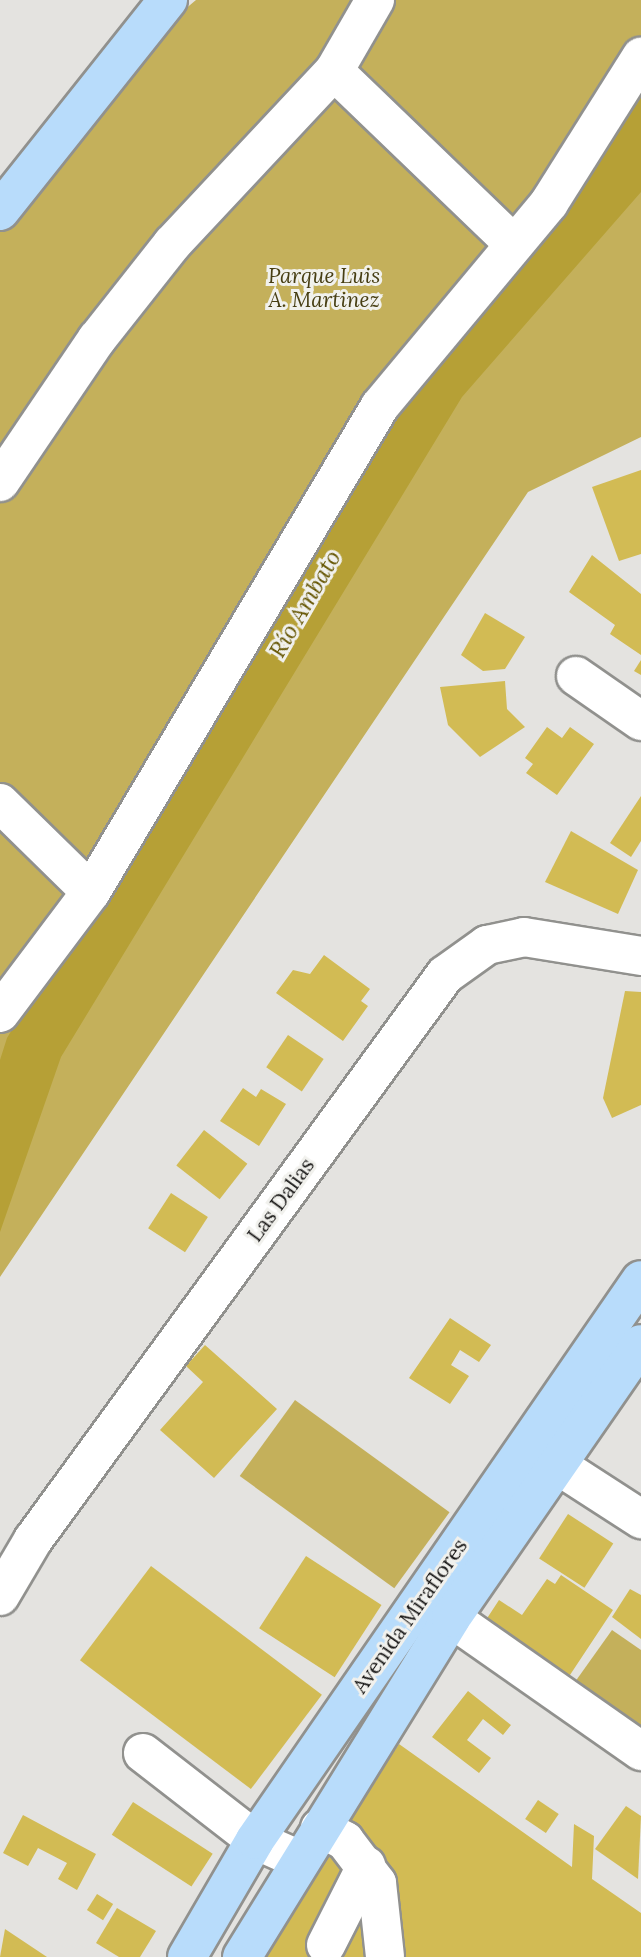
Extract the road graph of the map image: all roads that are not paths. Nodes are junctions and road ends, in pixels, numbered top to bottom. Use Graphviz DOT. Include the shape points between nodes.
graph roads {
  1 [pos="168,0"];
  2 [pos="375,0"];
  3 [pos="641,57"];
  4 [pos="334,71"];
  5 [pos="0,211"];
  6 [pos="514,244"];
  7 [pos="0,482"];
  8 [pos="576,676"];
  9 [pos="641,721"];
  10 [pos="0,803"];
  11 [pos="91,892"];
  12 [pos="641,956"];
  13 [pos="0,1013"];
  14 [pos="641,1280"];
  15 [pos="620,1352"];
  16 [pos="541,1455"];
  17 [pos="641,1519"];
  18 [pos="0,1597"];
  19 [pos="451,1618"];
  20 [pos="641,1751"];
  21 [pos="144,1753"];
  22 [pos="320,1828"];
  23 [pos="255,1840"];
  24 [pos="300,1860"];
  25 [pos="366,1866"];
  26 [pos="326,1945"];
  27 [pos="187,1957"];
  28 [pos="242,1957"];
  29 [pos="385,1957"];
  1 -- 5 [label="main road"];
  2 -- 4 [label="street"];
  3 -- 6 [label="street" via="549,203"];
  4 -- 6 [label="street"];
  4 -- 7 [label="street" via="172,244 97,339"];
  6 -- 11 [label="street" via="384,409"];
  8 -- 9 [label="street"];
  10 -- 11 [label="street"];
  11 -- 13 [label="street"];
  12 -- 18 [label="street, Las Dalias" via="524,937 487,945 445,975 33,1540"];
  14 -- 15 [label="main road, Avenida Miraflores"];
  15 -- 16 [label="main road, Avenida Miraflores"];
  16 -- 17 [label="street"];
  16 -- 19 [label="main road, Avenida Miraflores"];
  16 -- 23 [label="main road, Avenida Miraflores"];
  19 -- 20 [label="street"];
  19 -- 22 [label="main road, Avenida Miraflores"];
  21 -- 23 [label="street"];
  22 -- 24 [label="main road, Avenida Miraflores"];
  22 -- 25 [label="street" via="345,1841"];
  23 -- 24 [label="street"];
  23 -- 27 [label="main road, Avenida Miraflores"];
  24 -- 28 [label="main road, Avenida Miraflores"];
  25 -- 26 [label="street"];
  25 -- 29 [label="street" via="377,1883"];
}
